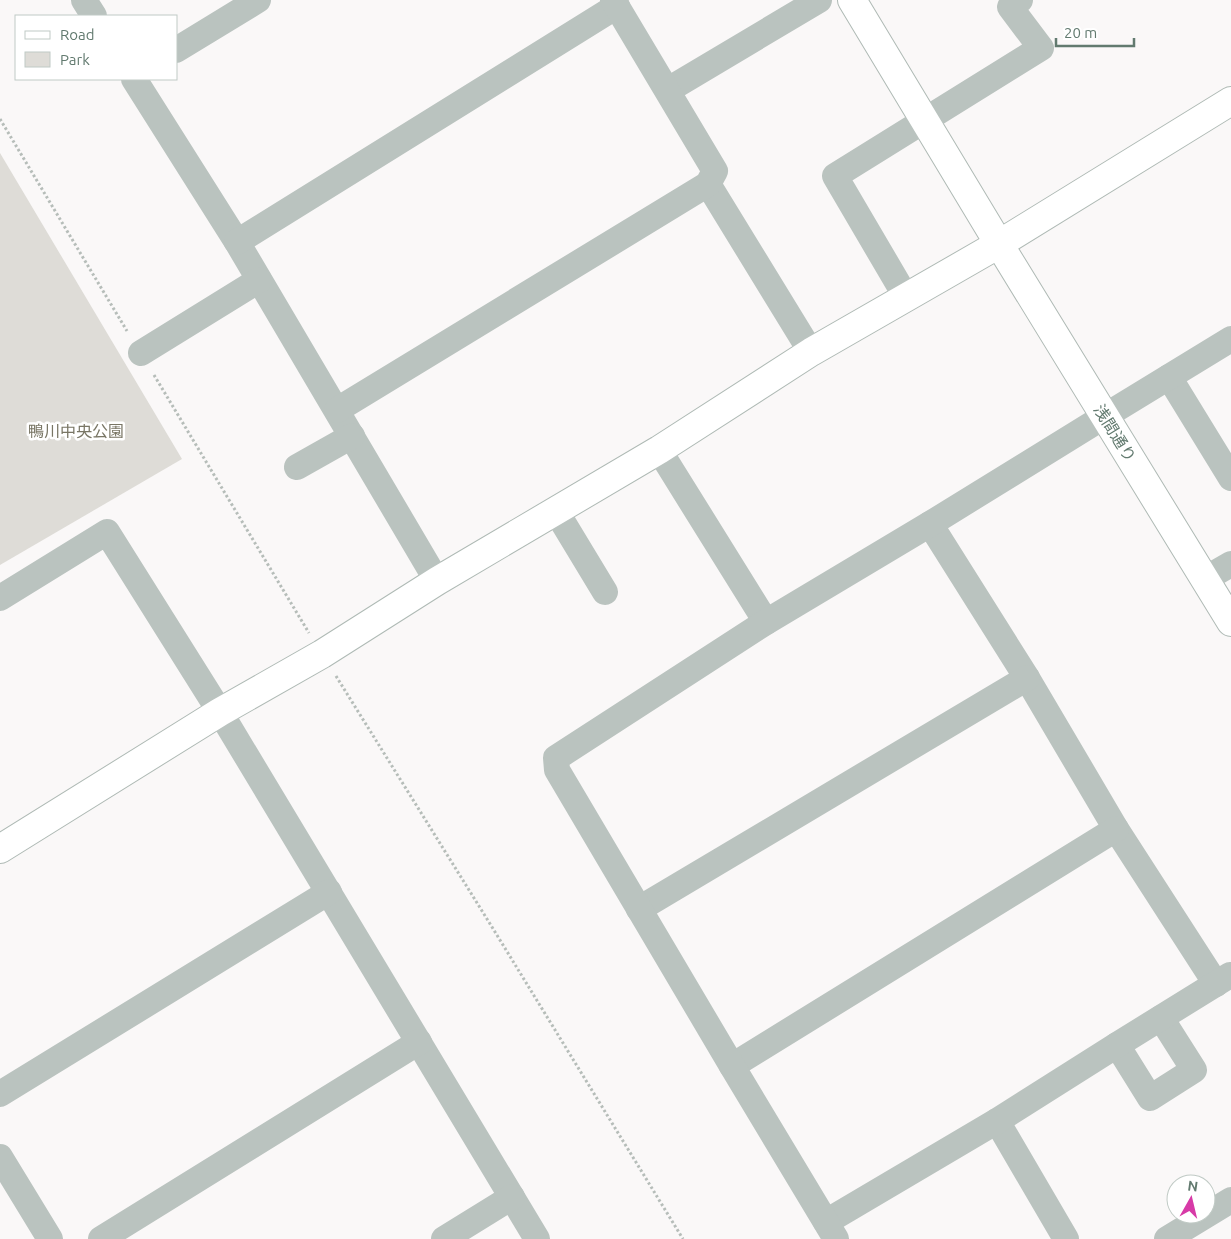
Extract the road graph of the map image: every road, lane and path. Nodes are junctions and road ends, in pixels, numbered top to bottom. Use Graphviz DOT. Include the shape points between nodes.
graph roads {
  1 [pos="84,0"];
  2 [pos="258,0"];
  3 [pos="819,0"];
  4 [pos="852,0"];
  5 [pos="1020,0"];
  6 [pos="615,3"];
  7 [pos="93,15"];
  8 [pos="178,49"];
  9 [pos="135,80"];
  10 [pos="668,90"];
  11 [pos="1231,101"];
  12 [pos="0,119"];
  13 [pos="924,120"];
  14 [pos="708,184"];
  15 [pos="237,242"];
  16 [pos="999,244"];
  17 [pos="259,280"];
  18 [pos="906,297"];
  19 [pos="1231,339"];
  20 [pos="811,352"];
  21 [pos="141,353"];
  22 [pos="1170,377"];
  23 [pos="337,410"];
  24 [pos="1105,416"];
  25 [pos="352,436"];
  26 [pos="659,450"];
  27 [pos="297,467"];
  28 [pos="1231,478"];
  29 [pos="556,510"];
  30 [pos="930,524"];
  31 [pos="1231,564"];
  32 [pos="1205,579"];
  33 [pos="437,581"];
  34 [pos="605,592"];
  35 [pos="0,598"];
  36 [pos="766,622"];
  37 [pos="1231,622"];
  38 [pos="322,654"];
  39 [pos="1027,678"];
  40 [pos="220,712"];
  41 [pos="1116,829"];
  42 [pos="0,849"];
  43 [pos="329,892"];
  44 [pos="639,909"];
  45 [pos="1224,979"];
  46 [pos="1161,1018"];
  47 [pos="419,1042"];
  48 [pos="1117,1044"];
  49 [pos="732,1066"];
  50 [pos="0,1094"];
  51 [pos="997,1122"];
  52 [pos="0,1157"];
  53 [pos="512,1197"];
  54 [pos="1231,1200"];
  55 [pos="831,1231"];
  56 [pos="50,1239"];
  57 [pos="100,1239"];
  58 [pos="444,1239"];
  59 [pos="537,1239"];
  60 [pos="683,1239"];
  61 [pos="1066,1239"];
  62 [pos="1167,1239"];
  1 -- 7 [label="street"];
  2 -- 8 [label="street"];
  3 -- 10 [label="street"];
  4 -- 13 [label="street, 浅間通り"];
  5 -- 13 [label="street" via="1010,7 1041,48"];
  6 -- 10 [label="street"];
  6 -- 15 [label="street"];
  9 -- 15 [label="street"];
  10 -- 14 [label="street" via="715,171"];
  11 -- 16 [label="street"];
  12 -- 21 [label="path"];
  13 -- 16 [label="street, 浅間通り"];
  13 -- 18 [label="street" via="835,176"];
  14 -- 20 [label="street"];
  14 -- 23 [label="street"];
  15 -- 17 [label="street"];
  16 -- 18 [label="street"];
  16 -- 24 [label="street, 浅間通り"];
  17 -- 21 [label="street"];
  17 -- 23 [label="street"];
  18 -- 20 [label="street"];
  19 -- 22 [label="street"];
  20 -- 26 [label="street"];
  21 -- 38 [label="path"];
  22 -- 24 [label="street"];
  22 -- 28 [label="street"];
  23 -- 25 [label="street"];
  24 -- 30 [label="street"];
  24 -- 32 [label="street, 浅間通り"];
  25 -- 27 [label="street"];
  25 -- 33 [label="street"];
  26 -- 29 [label="street"];
  26 -- 36 [label="street"];
  29 -- 33 [label="street"];
  29 -- 34 [label="street"];
  30 -- 36 [label="street"];
  30 -- 39 [label="street"];
  31 -- 32 [label="street"];
  32 -- 37 [label="street, 浅間通り"];
  33 -- 38 [label="street"];
  35 -- 40 [label="street" via="107,532"];
  36 -- 44 [label="street" via="556,758 557,770"];
  38 -- 40 [label="street"];
  38 -- 60 [label="path"];
  39 -- 41 [label="street"];
  39 -- 44 [label="street"];
  40 -- 42 [label="street"];
  40 -- 43 [label="street"];
  41 -- 45 [label="street"];
  41 -- 49 [label="street"];
  43 -- 47 [label="street"];
  43 -- 50 [label="street"];
  44 -- 49 [label="street"];
  45 -- 46 [label="street"];
  46 -- 48 [label="street"];
  46 -- 48 [label="street" via="1194,1070 1150,1098"];
  47 -- 53 [label="street"];
  47 -- 57 [label="street"];
  48 -- 51 [label="street"];
  49 -- 55 [label="street"];
  51 -- 55 [label="street"];
  51 -- 61 [label="street"];
  52 -- 56 [label="street"];
  53 -- 58 [label="street"];
  53 -- 59 [label="street"];
  54 -- 62 [label="street"];
}
